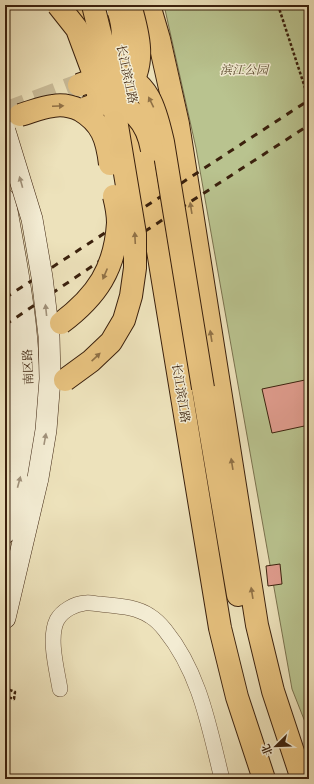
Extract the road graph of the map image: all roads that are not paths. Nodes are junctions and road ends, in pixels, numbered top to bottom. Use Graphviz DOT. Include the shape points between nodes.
graph roads {
  1 [pos="58,5"];
  2 [pos="78,5"];
  3 [pos="93,5"];
  4 [pos="109,5"];
  5 [pos="117,5"];
  6 [pos="130,5"];
  7 [pos="149,5"];
  8 [pos="105,53"];
  9 [pos="133,80"];
  10 [pos="13,121"];
  11 [pos="5,131"];
  12 [pos="108,148"];
  13 [pos="5,200"];
  14 [pos="5,299"];
  15 [pos="61,323"];
  16 [pos="65,380"];
  17 [pos="198,388"];
  18 [pos="5,462"];
  19 [pos="5,533"];
  20 [pos="5,618"];
  21 [pos="60,689"];
  22 [pos="222,779"];
  23 [pos="264,779"];
  24 [pos="276,779"];
  25 [pos="288,779"];
  26 [pos="302,779"];
  1 -- 12 [label="main road, bridge" via="77,30 87,53"];
  2 -- 8 [label="main road, bridge"];
  3 -- 8 [label="main road, bridge"];
  4 -- 23 [label="main road, 长江滨江路" via="118,31 135,113 220,628 238,697"];
  5 -- 9 [label="main road, bridge" via="123,33 120,52 108,69 87,82 115,76"];
  6 -- 9 [label="main road, bridge" via="139,51"];
  26 -- 7 [label="main road, one-way" via="273,691 257,625 178,124"];
  16 -- 8 [label="main road, one-way, bridge" via="111,342 124,320 135,268 135,234"];
  17 -- 9 [label="main road, one-way, bridge" via="159,125 150,99 143,88"];
  9 -- 17 [label="main road, bridge" via="123,94 93,106 115,105 133,113 147,129"];
  10 -- 12 [label="main road, one-way, bridge" via="53,106 72,106 91,117 99,126"];
  20 -- 11 [label="main road, one-way, bridge" via="38,478 46,430 50,379 49,336 32,219"];
  12 -- 15 [label="main road, one-way, bridge" via="118,222 110,263 92,296"];
  19 -- 13 [label="main road, 南区路, one-way" via="21,477 30,382 21,284"];
  14 -- 18 [label="main road, 南区路" via="11,384 10,432"];
  17 -- 24 [label="main road" via="232,628 249,697"];
  17 -- 25 [label="main road" via="243,624 260,694"];
  21 -- 22 [label="street" via="54,632 58,620 65,611 85,603 131,608 150,616 165,629 196,681"];
}
